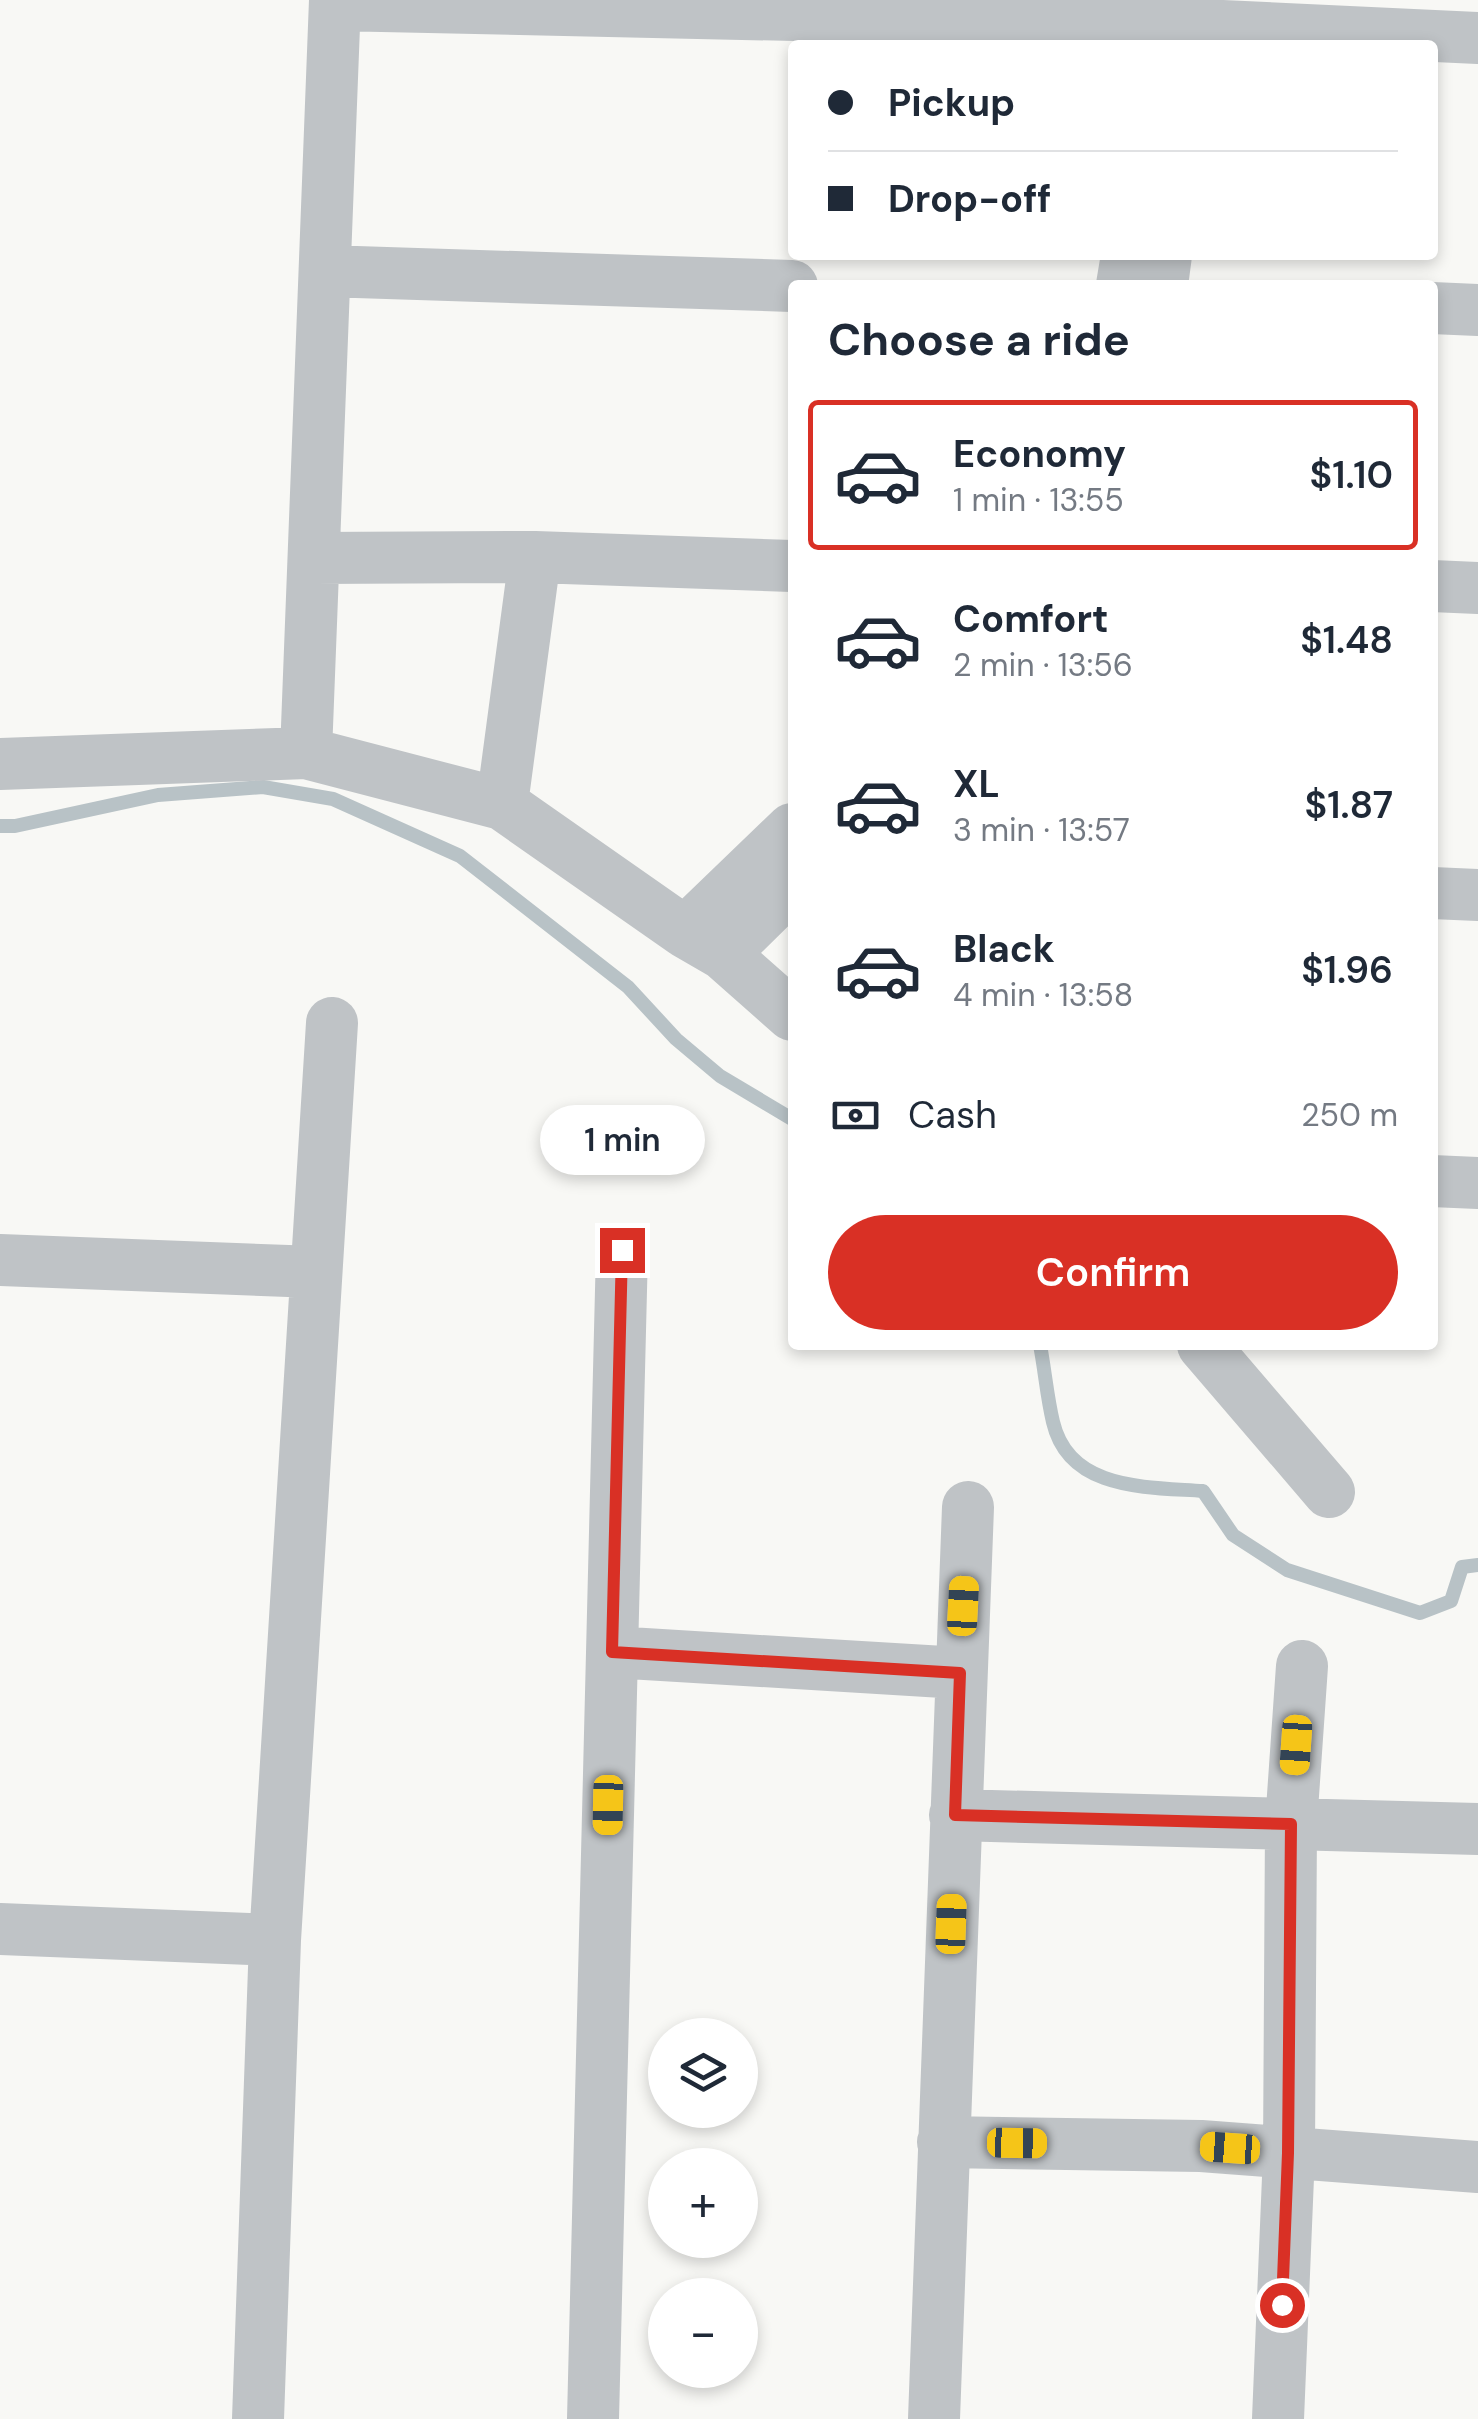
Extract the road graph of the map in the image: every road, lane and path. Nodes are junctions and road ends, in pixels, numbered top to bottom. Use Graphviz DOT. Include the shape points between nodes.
graph roads {
  1 [pos="335,2"];
  2 [pos="1181,23"];
  3 [pos="1478,38"];
  4 [pos="325,270"];
  5 [pos="788,286"];
  6 [pos="1438,308"];
  7 [pos="1478,310"];
  8 [pos="535,556"];
  9 [pos="314,558"];
  10 [pos="788,566"];
  11 [pos="1438,586"];
  12 [pos="1478,588"];
  13 [pos="306,753"];
  14 [pos="0,764"];
  15 [pos="502,804"];
  16 [pos="788,835"];
  17 [pos="788,889"];
  18 [pos="1438,892"];
  19 [pos="1478,895"];
  20 [pos="704,943"];
  21 [pos="788,1012"];
  22 [pos="332,1023"];
  23 [pos="1438,1181"];
  24 [pos="1478,1183"];
  25 [pos="622,1250"];
  26 [pos="0,1260"];
  27 [pos="316,1272"];
  28 [pos="1207,1350"];
  29 [pos="1329,1492"];
  30 [pos="968,1506"];
  31 [pos="612,1652"];
  32 [pos="1302,1666"];
  33 [pos="960,1673"];
  34 [pos="955,1815"];
  35 [pos="1291,1824"];
  36 [pos="1478,1829"];
  37 [pos="0,1929"];
  38 [pos="275,1940"];
  39 [pos="944,2142"];
  40 [pos="1288,2153"];
  41 [pos="1478,2168"];
  42 [pos="258,2419"];
  43 [pos="593,2419"];
  44 [pos="934,2419"];
  45 [pos="1278,2419"];
  1 -- 2 [label="street"];
  1 -- 4 [label="street"];
  2 -- 3 [label="street"];
  4 -- 5 [label="street"];
  4 -- 9 [label="street"];
  6 -- 7 [label="street"];
  8 -- 9 [label="street"];
  8 -- 10 [label="street"];
  8 -- 15 [label="street"];
  9 -- 13 [label="street"];
  11 -- 12 [label="street"];
  13 -- 14 [label="street"];
  13 -- 15 [label="street"];
  15 -- 20 [label="street"];
  16 -- 20 [label="street"];
  17 -- 20 [label="street"];
  18 -- 19 [label="street"];
  20 -- 21 [label="street"];
  22 -- 27 [label="street"];
  23 -- 24 [label="street"];
  25 -- 31 [label="street"];
  26 -- 27 [label="street"];
  27 -- 38 [label="street"];
  28 -- 29 [label="street"];
  30 -- 33 [label="street"];
  31 -- 33 [label="street"];
  31 -- 43 [label="street"];
  32 -- 35 [label="street"];
  33 -- 34 [label="street"];
  34 -- 35 [label="street"];
  34 -- 39 [label="street"];
  35 -- 36 [label="street"];
  35 -- 40 [label="street"];
  37 -- 38 [label="street"];
  38 -- 42 [label="street"];
  39 -- 40 [label="street"];
  39 -- 44 [label="street"];
  40 -- 41 [label="street"];
  40 -- 45 [label="street"];
}
